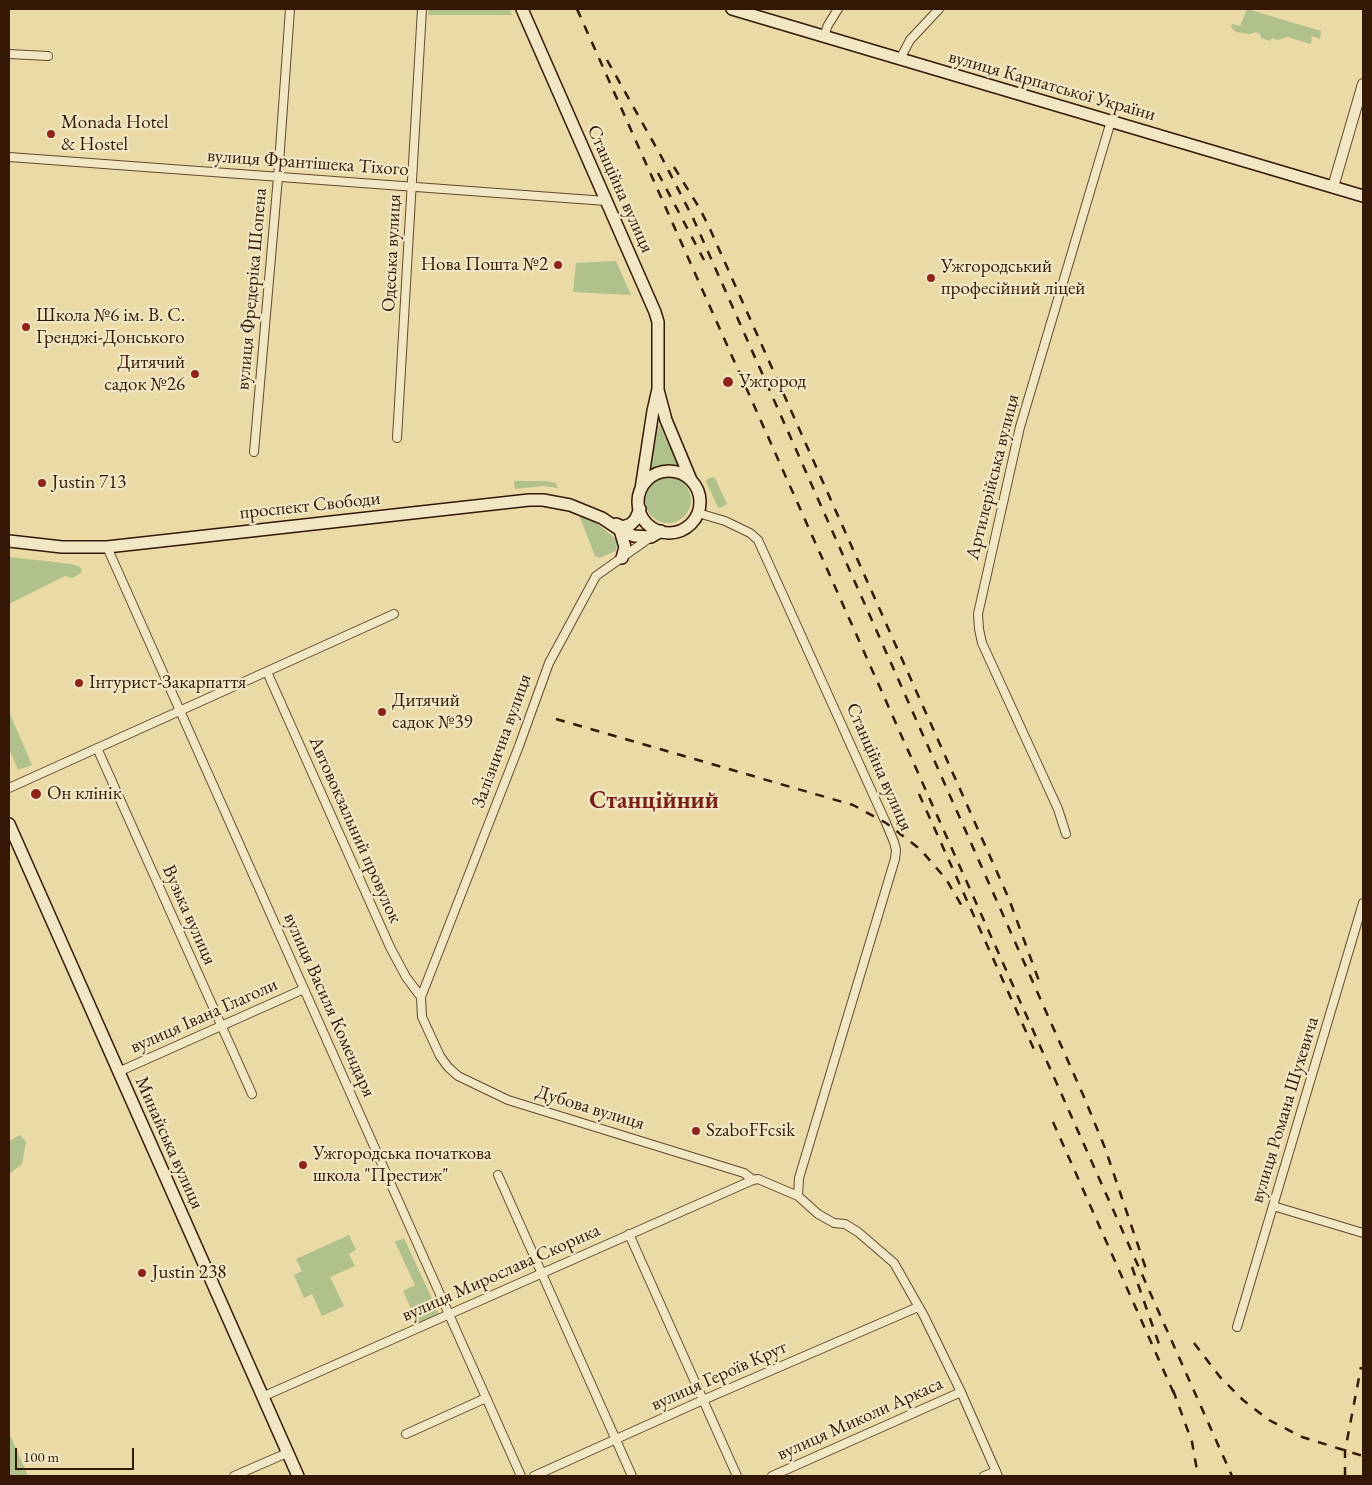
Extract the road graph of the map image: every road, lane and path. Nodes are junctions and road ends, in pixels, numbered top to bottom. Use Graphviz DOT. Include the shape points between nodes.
graph roads {
  1 [pos="290,9"];
  2 [pos="422,9"];
  3 [pos="522,9"];
  4 [pos="732,9"];
  5 [pos="838,9"];
  6 [pos="939,9"];
  7 [pos="824,36"];
  8 [pos="9,54"];
  9 [pos="48,56"];
  10 [pos="900,59"];
  11 [pos="1363,84"];
  12 [pos="1112,121"];
  13 [pos="9,157"];
  14 [pos="278,177"];
  15 [pos="411,187"];
  16 [pos="1334,187"];
  17 [pos="1363,196"];
  18 [pos="606,201"];
  19 [pos="658,389"];
  20 [pos="397,438"];
  21 [pos="254,452"];
  22 [pos="691,480"];
  23 [pos="641,489"];
  24 [pos="640,509"];
  25 [pos="698,513"];
  26 [pos="615,526"];
  27 [pos="656,534"];
  28 [pos="9,541"];
  29 [pos="107,547"];
  30 [pos="622,558"];
  31 [pos="394,614"];
  32 [pos="267,672"];
  33 [pos="180,711"];
  34 [pos="97,748"];
  35 [pos="9,788"];
  36 [pos="9,824"];
  37 [pos="1066,834"];
  38 [pos="1363,903"];
  39 [pos="304,989"];
  40 [pos="421,997"];
  41 [pos="221,1026"];
  42 [pos="118,1072"];
  43 [pos="252,1094"];
  44 [pos="498,1175"];
  45 [pos="753,1180"];
  46 [pos="798,1196"];
  47 [pos="1273,1206"];
  48 [pos="1363,1233"];
  49 [pos="629,1234"];
  50 [pos="542,1273"];
  51 [pos="918,1307"];
  52 [pos="449,1314"];
  53 [pos="1237,1327"];
  54 [pos="961,1392"];
  55 [pos="262,1397"];
  56 [pos="486,1398"];
  57 [pos="704,1400"];
  58 [pos="406,1434"];
  59 [pos="616,1439"];
  60 [pos="287,1453"];
  61 [pos="997,1474"];
  62 [pos="234,1476"];
  63 [pos="298,1476"];
  64 [pos="521,1476"];
  65 [pos="534,1476"];
  66 [pos="632,1476"];
  67 [pos="738,1476"];
  68 [pos="772,1476"];
  69 [pos="984,1476"];
  1 -- 14 [label="street, вулиця Фредеріка Шопена"];
  2 -- 15 [label="street, Одеська вулиця"];
  3 -- 18 [label="main road, Станційна вулиця"];
  4 -- 7 [label="main road, вулиця Карпатської України"];
  5 -- 7 [label="street"];
  6 -- 10 [label="street" via="910,40"];
  7 -- 10 [label="main road, вулиця Карпатської України"];
  8 -- 9 [label="street"];
  10 -- 12 [label="main road, вулиця Карпатської України"];
  11 -- 16 [label="street"];
  12 -- 16 [label="main road, вулиця Карпатської України"];
  12 -- 37 [label="street, Артилерійська вулиця" via="1020,427 978,614 982,643 1058,809"];
  13 -- 14 [label="street, вулиця Франтішека Тіхого"];
  14 -- 15 [label="street, вулиця Франтішека Тіхого"];
  14 -- 21 [label="street, вулиця Фредеріка Шопена"];
  15 -- 18 [label="street, вулиця Франтішека Тіхого"];
  15 -- 20 [label="street, Одеська вулиця"];
  16 -- 17 [label="main road, вулиця Карпатської України"];
  18 -- 19 [label="main road, Станційна вулиця" via="658,322"];
  19 -- 22 [label="main road, Станційна вулиця" via="666,420"];
  19 -- 23 [label="main road, Станційна вулиця"];
  22 -- 23 [label="main road" via="684,474 668,471 652,476"];
  22 -- 25 [label="main road" via="700,499"];
  23 -- 24 [label="main road"];
  24 -- 26 [label="main road" via="629,526"];
  24 -- 27 [label="main road"];
  25 -- 27 [label="main road" via="684,528"];
  25 -- 46 [label="street, Станційна вулиця" via="725,521 758,540 896,850 799,1178"];
  26 -- 27 [label="main road, проспект Свободи" via="634,536"];
  26 -- 29 [label="main road, проспект Свободи" via="570,505 529,500"];
  26 -- 30 [label="main road" via="625,546"];
  27 -- 30 [label="street, Залізнична вулиця"];
  28 -- 29 [label="main road, проспект Свободи" via="62,547"];
  29 -- 33 [label="street, вулиця Василя Комендаря"];
  30 -- 40 [label="street, Залізнична вулиця" via="596,576 549,663"];
  31 -- 32 [label="street"];
  32 -- 33 [label="street"];
  32 -- 40 [label="street, Автовокзальний провулок" via="390,947"];
  33 -- 34 [label="street"];
  33 -- 39 [label="street, вулиця Василя Комендаря"];
  34 -- 35 [label="street"];
  34 -- 41 [label="street, Вузька вулиця"];
  36 -- 42 [label="main road, Минайська вулиця"];
  38 -- 47 [label="street, вулиця Романа Шухевича"];
  39 -- 41 [label="street, вулиця Івана Глаголи"];
  39 -- 52 [label="street, вулиця Василя Комендаря"];
  40 -- 45 [label="street, Дубова вулиця" via="422,1018 429,1035 448,1067 458,1076 508,1100 744,1173"];
  41 -- 42 [label="street, вулиця Івана Глаголи"];
  41 -- 43 [label="street, Вузька вулиця"];
  42 -- 55 [label="main road, Минайська вулиця"];
  44 -- 50 [label="street"];
  45 -- 46 [label="street, Дубова вулиця"];
  45 -- 49 [label="street, вулиця Мирослава Скорика"];
  46 -- 51 [label="street" via="818,1214 834,1223 845,1224 877,1247 894,1263"];
  47 -- 48 [label="street"];
  47 -- 53 [label="street, вулиця Романа Шухевича"];
  49 -- 50 [label="street, вулиця Мирослава Скорика"];
  49 -- 57 [label="street"];
  50 -- 52 [label="street, вулиця Мирослава Скорика"];
  50 -- 59 [label="street"];
  51 -- 54 [label="street"];
  51 -- 57 [label="street, вулиця Героїв Крут"];
  52 -- 55 [label="street, вулиця Мирослава Скорика"];
  52 -- 56 [label="street, вулиця Василя Комендаря"];
  54 -- 61 [label="street"];
  54 -- 68 [label="street, вулиця Миколи Аркаса"];
  55 -- 60 [label="main road, Минайська вулиця"];
  56 -- 58 [label="street"];
  56 -- 64 [label="street, вулиця Василя Комендаря"];
  57 -- 59 [label="street, вулиця Героїв Крут"];
  57 -- 67 [label="street"];
  59 -- 65 [label="street, вулиця Героїв Крут"];
  59 -- 66 [label="street"];
  60 -- 62 [label="street"];
  60 -- 63 [label="main road, Минайська вулиця"];
  61 -- 69 [label="street"];
}
